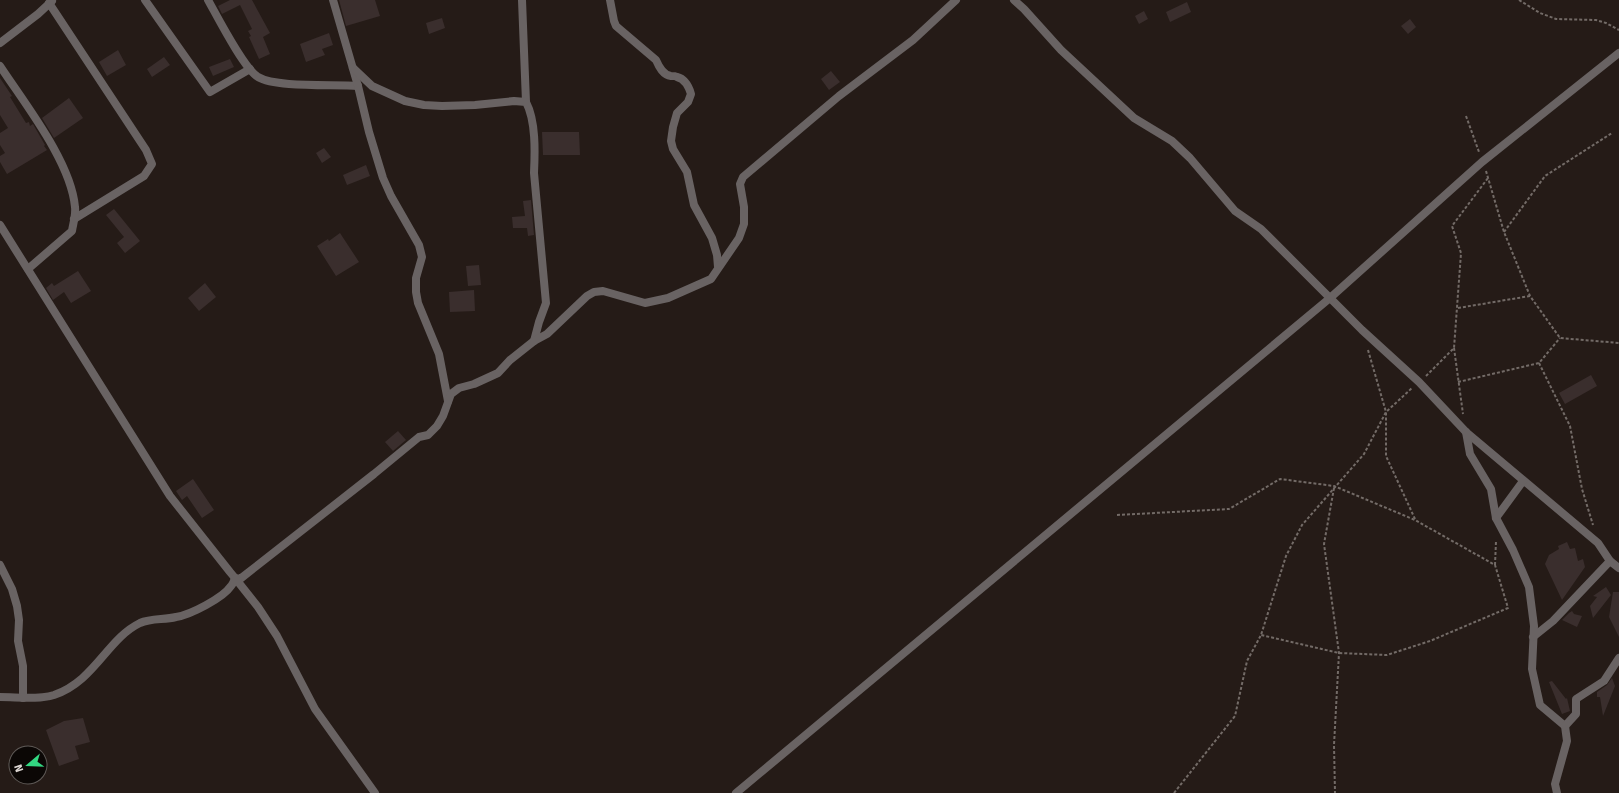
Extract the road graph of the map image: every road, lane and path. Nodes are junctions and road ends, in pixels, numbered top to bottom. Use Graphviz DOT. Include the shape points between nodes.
graph roads {
  1 [pos="145,0"];
  2 [pos="208,0"];
  3 [pos="333,0"];
  4 [pos="522,0"];
  5 [pos="610,0"];
  6 [pos="956,0"];
  7 [pos="1014,0"];
  8 [pos="1519,0"];
  9 [pos="51,1"];
  10 [pos="1619,30"];
  11 [pos="0,43"];
  12 [pos="1619,53"];
  13 [pos="0,66"];
  14 [pos="353,68"];
  15 [pos="250,69"];
  16 [pos="358,86"];
  17 [pos="526,102"];
  18 [pos="1466,116"];
  19 [pos="1612,133"];
  20 [pos="1482,162"];
  21 [pos="1488,178"];
  22 [pos="74,219"];
  23 [pos="0,225"];
  24 [pos="1504,232"];
  25 [pos="718,267"];
  26 [pos="28,269"];
  27 [pos="1530,296"];
  28 [pos="1330,298"];
  29 [pos="1458,308"];
  30 [pos="1362,330"];
  31 [pos="1560,338"];
  32 [pos="534,341"];
  33 [pos="1619,342"];
  34 [pos="1454,348"];
  35 [pos="1539,363"];
  36 [pos="1419,382"];
  37 [pos="1458,382"];
  38 [pos="448,401"];
  39 [pos="1386,412"];
  40 [pos="1466,432"];
  41 [pos="1523,481"];
  42 [pos="1334,486"];
  43 [pos="1117,515"];
  44 [pos="1496,518"];
  45 [pos="1415,520"];
  46 [pos="1598,543"];
  47 [pos="1610,561"];
  48 [pos="0,565"];
  49 [pos="1619,568"];
  50 [pos="235,578"];
  51 [pos="1261,635"];
  52 [pos="1533,637"];
  53 [pos="1339,653"];
  54 [pos="1619,658"];
  55 [pos="0,697"];
  56 [pos="23,698"];
  57 [pos="1565,726"];
  58 [pos="375,793"];
  59 [pos="736,793"];
  60 [pos="1174,793"];
  61 [pos="1335,793"];
  62 [pos="1557,793"];
  1 -- 15 [label="street" via="210,92"];
  2 -- 15 [label="street"];
  3 -- 14 [label="street"];
  4 -- 17 [label="street"];
  5 -- 25 [label="street" via="616,26 656,60 664,73 677,77 688,85 691,94 688,102 677,113 671,141 687,172 694,205 712,238"];
  6 -- 25 [label="street" via="913,40 839,96 743,177 740,184 744,224 739,238"];
  7 -- 28 [label="street" via="1061,50 1134,118 1172,141 1190,158 1235,211 1261,229"];
  8 -- 10 [label="path" via="1556,19 1596,20"];
  9 -- 11 [label="street"];
  9 -- 22 [label="street" via="146,150 152,164 144,176"];
  12 -- 20 [label="street"];
  13 -- 22 [label="street" via="42,128 69,179 76,208"];
  14 -- 16 [label="street"];
  14 -- 17 [label="street" via="372,86 405,101 424,105"];
  15 -- 16 [label="street" via="257,77 278,83"];
  16 -- 38 [label="street" via="383,178 419,245 422,257 416,278 418,303 439,354"];
  17 -- 32 [label="street" via="531,112 546,303"];
  18 -- 20 [label="path"];
  19 -- 24 [label="path" via="1545,176"];
  20 -- 21 [label="path"];
  20 -- 28 [label="street"];
  21 -- 24 [label="path"];
  21 -- 29 [label="path" via="1452,226 1461,254"];
  22 -- 26 [label="street" via="72,231"];
  23 -- 26 [label="street"];
  24 -- 27 [label="path"];
  25 -- 32 [label="street" via="711,279 668,298 645,303 594,292 547,334"];
  26 -- 50 [label="street" via="170,496"];
  27 -- 29 [label="path"];
  27 -- 31 [label="path"];
  28 -- 30 [label="street"];
  28 -- 59 [label="street"];
  29 -- 34 [label="path"];
  30 -- 36 [label="street"];
  30 -- 39 [label="path"];
  31 -- 33 [label="path"];
  31 -- 35 [label="path"];
  32 -- 38 [label="street" via="498,373 459,388 451,394"];
  34 -- 36 [label="path"];
  34 -- 37 [label="path"];
  35 -- 37 [label="path"];
  35 -- 46 [label="path" via="1570,426 1582,489"];
  36 -- 39 [label="path"];
  36 -- 40 [label="street"];
  37 -- 40 [label="path"];
  38 -- 50 [label="street" via="437,426 428,434 418,437 240,579"];
  39 -- 42 [label="path" via="1364,454"];
  39 -- 45 [label="path" via="1386,456"];
  40 -- 41 [label="street"];
  40 -- 44 [label="street" via="1470,454 1491,489"];
  41 -- 44 [label="street"];
  41 -- 46 [label="street"];
  42 -- 43 [label="path" via="1280,479 1229,508"];
  42 -- 45 [label="path"];
  42 -- 51 [label="path" via="1302,526 1286,556"];
  42 -- 53 [label="path" via="1324,544"];
  44 -- 52 [label="street" via="1529,587"];
  45 -- 53 [label="path" via="1496,566 1508,608 1430,641 1387,655"];
  46 -- 47 [label="street"];
  47 -- 49 [label="street"];
  47 -- 52 [label="street" via="1553,621"];
  48 -- 56 [label="street" via="17,606 18,641 23,666"];
  50 -- 56 [label="street" via="221,595 188,614 140,623 125,633 85,677 69,687 41,698"];
  50 -- 58 [label="street" via="277,636 315,709"];
  51 -- 53 [label="path"];
  51 -- 60 [label="path" via="1247,661 1235,716"];
  52 -- 57 [label="street" via="1532,668 1540,705"];
  53 -- 61 [label="path" via="1334,745"];
  54 -- 57 [label="street" via="1604,680 1576,699 1576,714"];
  55 -- 56 [label="street"];
  57 -- 62 [label="street" via="1567,741 1555,784"];
}
